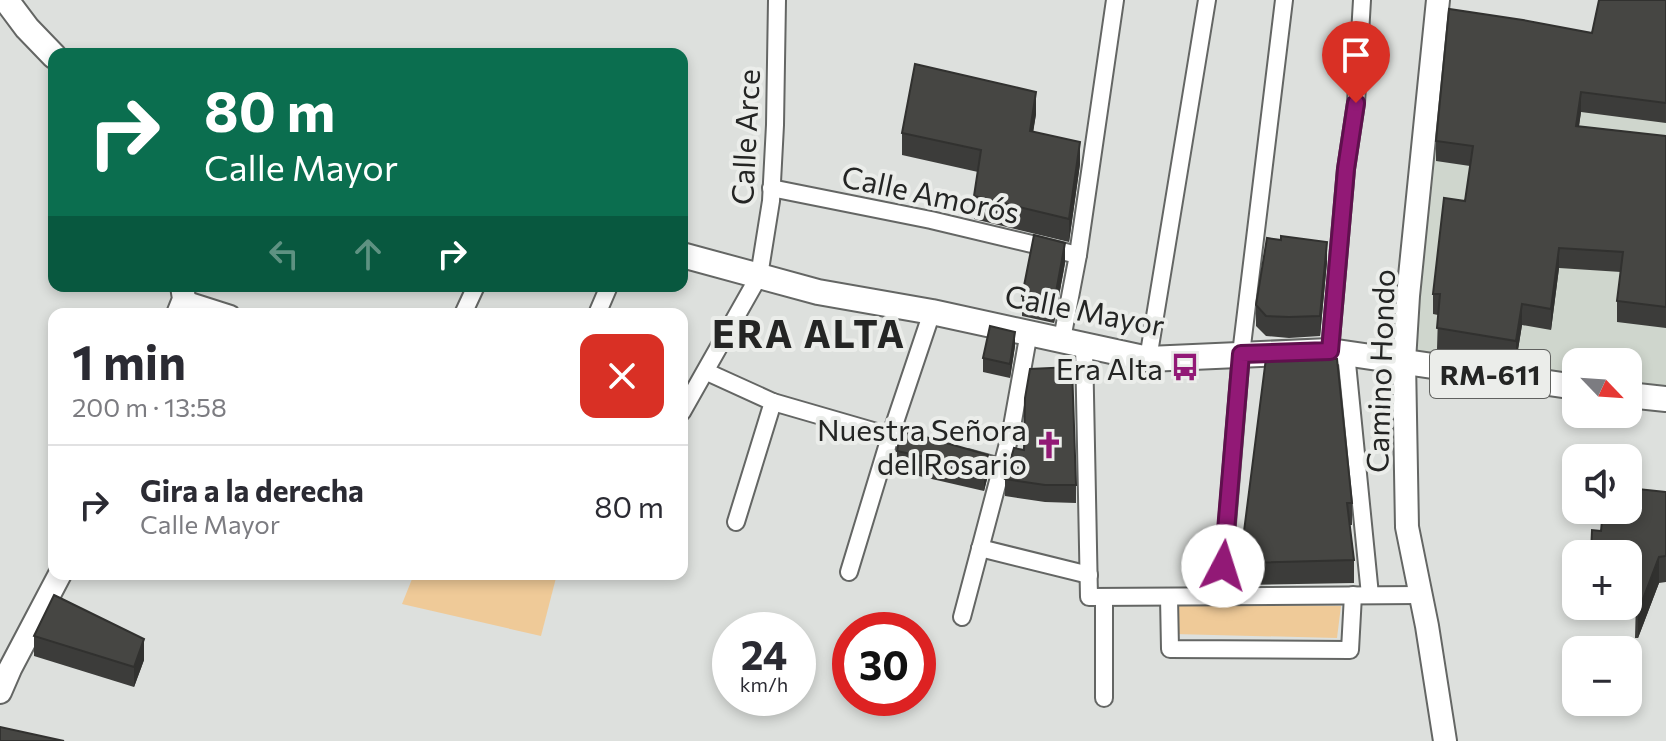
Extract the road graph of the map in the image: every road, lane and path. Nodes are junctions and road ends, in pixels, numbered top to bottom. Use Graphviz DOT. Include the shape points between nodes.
graph roads {
  1 [pos="6,0"];
  2 [pos="777,0"];
  3 [pos="1115,0"];
  4 [pos="1207,0"];
  5 [pos="1284,0"];
  6 [pos="1362,0"];
  7 [pos="1438,0"];
  8 [pos="48,50"];
  9 [pos="771,188"];
  10 [pos="1078,255"];
  11 [pos="688,257"];
  12 [pos="759,276"];
  13 [pos="181,300"];
  14 [pos="210,308"];
  15 [pos="932,312"];
  16 [pos="1029,332"];
  17 [pos="1073,342"];
  18 [pos="1338,352"];
  19 [pos="1241,354"];
  20 [pos="1148,359"];
  21 [pos="1404,361"];
  22 [pos="707,372"];
  23 [pos="1562,385"];
  24 [pos="1642,396"];
  25 [pos="1666,399"];
  26 [pos="688,402"];
  27 [pos="773,402"];
  28 [pos="890,437"];
  29 [pos="1000,467"];
  30 [pos="736,522"];
  31 [pos="980,548"];
  32 [pos="849,572"];
  33 [pos="1089,575"];
  34 [pos="56,580"];
  35 [pos="1362,595"];
  36 [pos="1420,595"];
  37 [pos="1221,596"];
  38 [pos="1104,597"];
  39 [pos="1169,597"];
  40 [pos="962,617"];
  41 [pos="5,667"];
  42 [pos="0,692"];
  43 [pos="1104,698"];
  44 [pos="1445,741"];
  1 -- 8 [label="main road"];
  2 -- 9 [label="street, Calle Arce"];
  3 -- 10 [label="street"];
  4 -- 20 [label="street"];
  5 -- 19 [label="street"];
  6 -- 18 [label="street" via="1346,169"];
  7 -- 21 [label="main road, Camino Hondo"];
  9 -- 10 [label="street, Calle Amorós"];
  9 -- 12 [label="street, Calle Arce"];
  10 -- 17 [label="street"];
  11 -- 12 [label="main road, RM-611"];
  12 -- 15 [label="main road, Calle Mayor / RM-611"];
  12 -- 22 [label="street"];
  13 -- 14 [label="street"];
  15 -- 16 [label="main road, Calle Mayor / RM-611"];
  15 -- 28 [label="street"];
  16 -- 17 [label="main road, Calle Mayor / RM-611"];
  16 -- 29 [label="street"];
  17 -- 20 [label="main road, Calle Mayor / RM-611"];
  17 -- 33 [label="street"];
  18 -- 19 [label="main road, Calle Mayor / RM-611"];
  18 -- 21 [label="main road, Calle Mayor / RM-611"];
  18 -- 35 [label="street"];
  19 -- 20 [label="main road, Calle Mayor / RM-611"];
  19 -- 37 [label="street"];
  21 -- 23 [label="main road, RM-611"];
  21 -- 36 [label="main road, Camino Hondo" via="1407,527"];
  22 -- 26 [label="street"];
  22 -- 27 [label="street"];
  24 -- 25 [label="main road"];
  27 -- 28 [label="street"];
  27 -- 30 [label="street"];
  28 -- 29 [label="street"];
  28 -- 32 [label="street"];
  29 -- 31 [label="street"];
  31 -- 33 [label="street"];
  31 -- 40 [label="street"];
  33 -- 38 [label="street" via="1089,597"];
  34 -- 41 [label="main road"];
  35 -- 36 [label="street"];
  35 -- 37 [label="street"];
  35 -- 39 [label="street" via="1350,650 1170,649"];
  36 -- 44 [label="main road, Camino Hondo"];
  37 -- 39 [label="street"];
  38 -- 39 [label="street"];
  38 -- 43 [label="street"];
  41 -- 42 [label="main road"];
}
